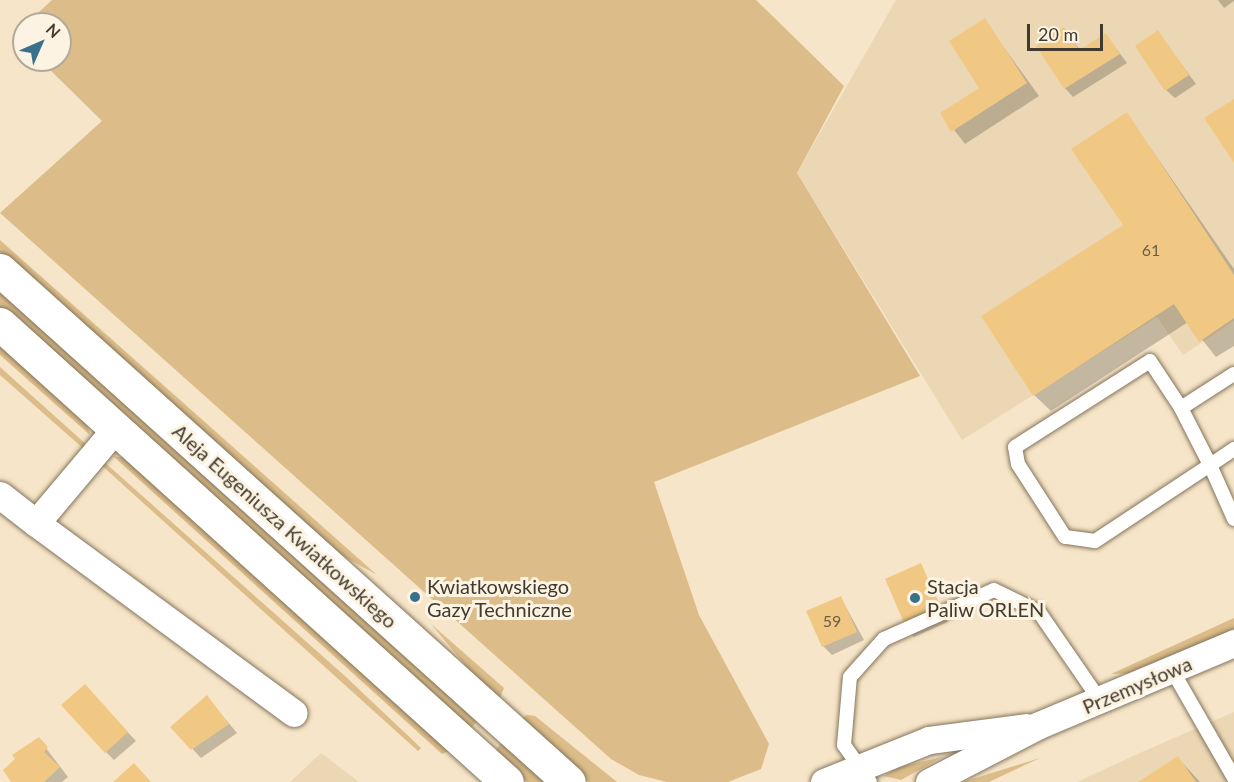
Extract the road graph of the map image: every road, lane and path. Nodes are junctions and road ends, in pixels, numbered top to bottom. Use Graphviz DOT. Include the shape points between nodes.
graph roads {
  1 [pos="0,270"];
  2 [pos="0,324"];
  3 [pos="1234,374"];
  4 [pos="1181,408"];
  5 [pos="116,428"];
  6 [pos="1234,449"];
  7 [pos="1210,465"];
  8 [pos="0,495"];
  9 [pos="1234,519"];
  10 [pos="36,524"];
  11 [pos="1234,643"];
  12 [pos="1172,670"];
  13 [pos="1101,702"];
  14 [pos="294,713"];
  15 [pos="1039,725"];
  16 [pos="864,775"];
  17 [pos="1234,778"];
  18 [pos="504,780"];
  19 [pos="569,782"];
  20 [pos="824,782"];
  21 [pos="929,782"];
  1 -- 19 [label="street, Aleja Eugeniusza Kwiatkowskiego"];
  2 -- 5 [label="street, Aleja Eugeniusza Kwiatkowskiego"];
  3 -- 4 [label="lane"];
  4 -- 7 [label="lane"];
  4 -- 7 [label="lane" via="1150,361 1015,447 1018,464 1065,537 1095,542"];
  5 -- 10 [label="street"];
  5 -- 18 [label="street, Aleja Eugeniusza Kwiatkowskiego"];
  6 -- 7 [label="lane"];
  7 -- 9 [label="lane"];
  8 -- 10 [label="street"];
  10 -- 14 [label="street"];
  11 -- 12 [label="street, Przemysłowa"];
  12 -- 13 [label="street, Przemysłowa"];
  12 -- 17 [label="lane"];
  13 -- 15 [label="street, Przemysłowa"];
  13 -- 16 [label="lane" via="1039,612 994,590 884,639 866,654 850,677 842,731"];
  15 -- 16 [label="street, Przemysłowa" via="929,740"];
  15 -- 21 [label="street, Przemysłowa"];
  16 -- 20 [label="street, Przemysłowa"];
}
